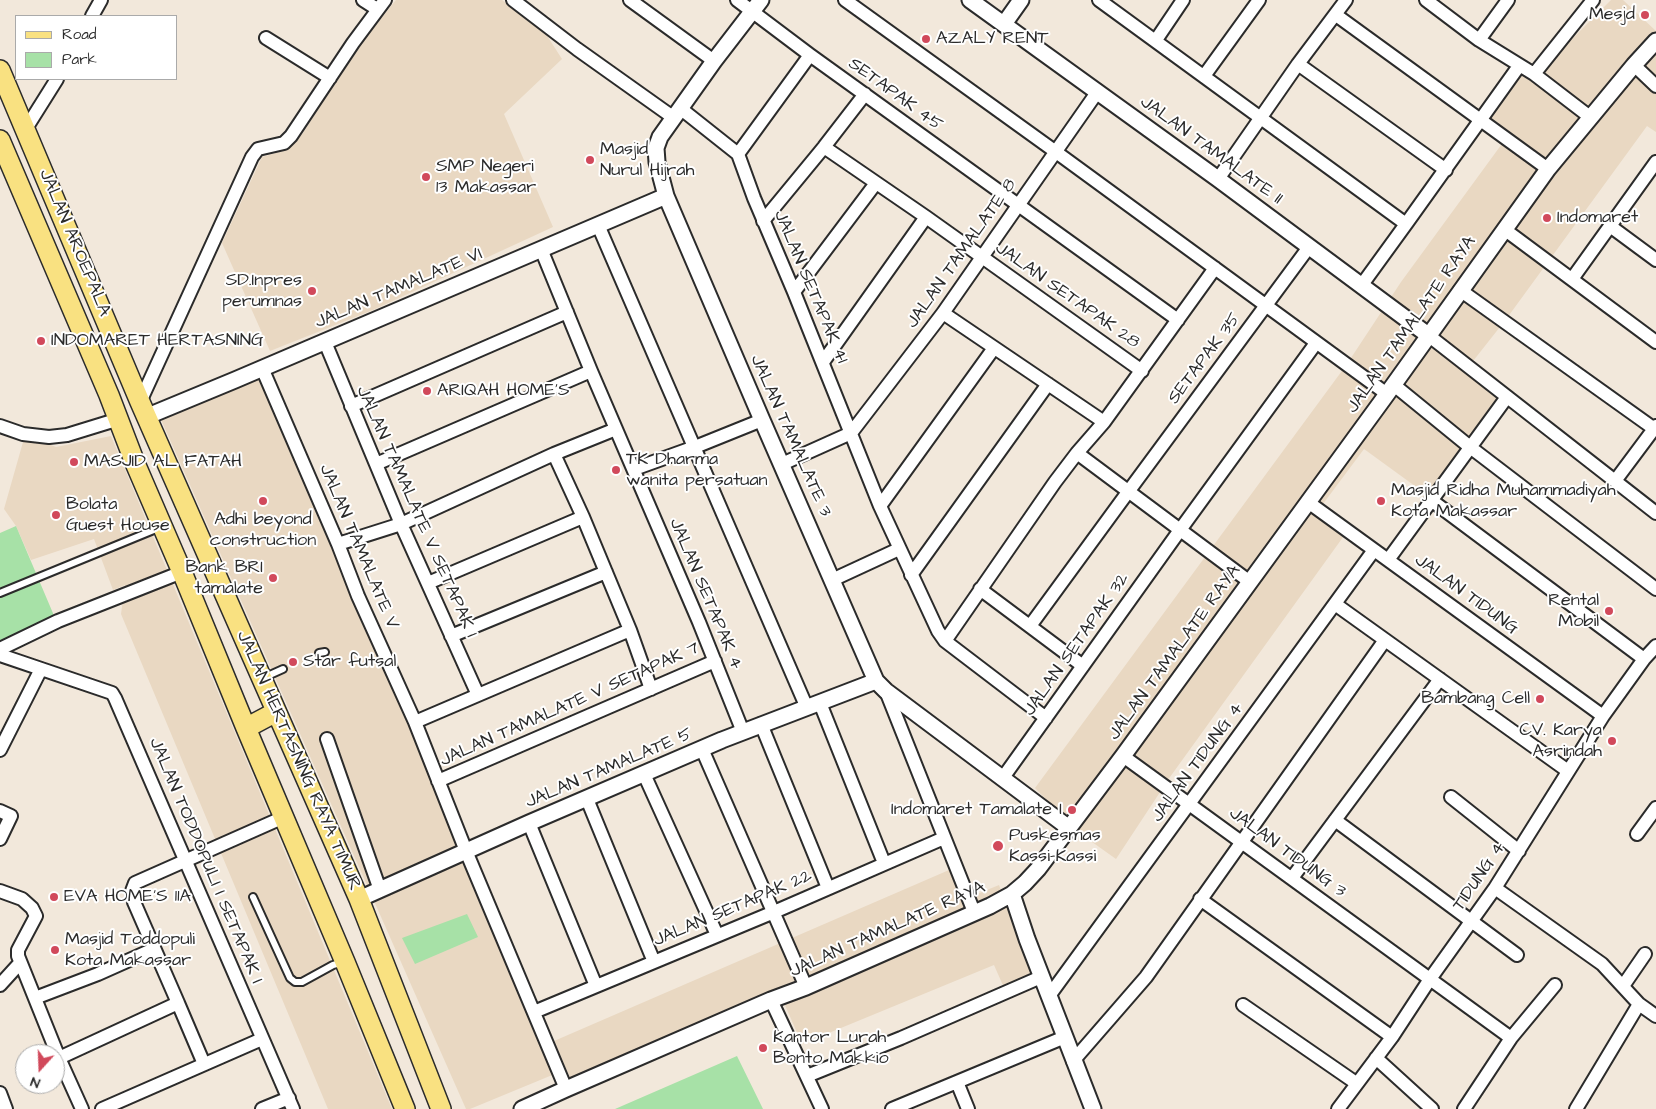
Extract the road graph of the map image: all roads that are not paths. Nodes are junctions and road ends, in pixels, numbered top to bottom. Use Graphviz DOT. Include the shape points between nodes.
graph roads {
  1 [pos="101,0"];
  2 [pos="363,0"];
  3 [pos="513,0"];
  4 [pos="630,0"];
  5 [pos="737,0"];
  6 [pos="845,0"];
  7 [pos="970,0"];
  8 [pos="1021,0"];
  9 [pos="1183,0"];
  10 [pos="1259,0"];
  11 [pos="1346,0"];
  12 [pos="1427,0"];
  13 [pos="1508,0"];
  14 [pos="1593,0"];
  15 [pos="1103,1"];
  16 [pos="381,4"];
  17 [pos="757,6"];
  18 [pos="93,15"];
  19 [pos="1336,15"];
  20 [pos="1004,24"];
  21 [pos="266,38"];
  22 [pos="1156,40"];
  23 [pos="1479,40"];
  24 [pos="1656,41"];
  25 [pos="810,55"];
  26 [pos="714,61"];
  27 [pos="1298,64"];
  28 [pos="1634,65"];
  29 [pos="1519,66"];
  30 [pos="0,70"];
  31 [pos="1534,74"];
  32 [pos="1204,76"];
  33 [pos="330,78"];
  34 [pos="56,80"];
  35 [pos="1656,86"];
  36 [pos="1098,91"];
  37 [pos="866,94"];
  38 [pos="677,113"];
  39 [pos="1590,117"];
  40 [pos="1261,118"];
  41 [pos="1479,120"];
  42 [pos="25,130"];
  43 [pos="0,140"];
  44 [pos="824,147"];
  45 [pos="1056,152"];
  46 [pos="738,154"];
  47 [pos="1656,162"];
  48 [pos="1548,168"];
  49 [pos="1446,170"];
  50 [pos="1218,179"];
  51 [pos="876,183"];
  52 [pos="666,196"];
  53 [pos="1018,205"];
  54 [pos="926,217"];
  55 [pos="763,221"];
  56 [pos="1406,224"];
  57 [pos="598,225"];
  58 [pos="1610,226"];
  59 [pos="1504,229"];
  60 [pos="1309,248"];
  61 [pos="541,249"];
  62 [pos="982,257"];
  63 [pos="1656,260"];
  64 [pos="1215,268"];
  65 [pos="1572,279"];
  66 [pos="1361,286"];
  67 [pos="1460,290"];
  68 [pos="794,292"];
  69 [pos="1267,306"];
  70 [pos="568,312"];
  71 [pos="943,313"];
  72 [pos="1178,320"];
  73 [pos="1428,335"];
  74 [pos="325,342"];
  75 [pos="1656,342"];
  76 [pos="1316,343"];
  77 [pos="994,348"];
  78 [pos="823,362"];
  79 [pos="262,368"];
  80 [pos="591,371"];
  81 [pos="1142,371"];
  82 [pos="1048,384"];
  83 [pos="1390,390"];
  84 [pos="1507,397"];
  85 [pos="351,406"];
  86 [pos="144,409"];
  87 [pos="119,419"];
  88 [pos="762,420"];
  89 [pos="1104,422"];
  90 [pos="0,426"];
  91 [pos="1655,428"];
  92 [pos="616,429"];
  93 [pos="851,433"];
  94 [pos="695,447"];
  95 [pos="1470,447"];
  96 [pos="1076,453"];
  97 [pos="554,454"];
  98 [pos="376,464"];
  99 [pos="782,464"];
  100 [pos="634,469"];
  101 [pos="1615,481"];
  102 [pos="1128,492"];
  103 [pos="1431,500"];
  104 [pos="1308,502"];
  105 [pos="880,506"];
  106 [pos="1656,513"];
  107 [pos="584,517"];
  108 [pos="400,524"];
  109 [pos="163,526"];
  110 [pos="1180,530"];
  111 [pos="338,544"];
  112 [pos="899,549"];
  113 [pos="1374,550"];
  114 [pos="1388,560"];
  115 [pos="182,572"];
  116 [pos="606,572"];
  117 [pos="911,575"];
  118 [pos="832,580"];
  119 [pos="1250,582"];
  120 [pos="428,583"];
  121 [pos="980,589"];
  122 [pos="1656,589"];
  123 [pos="0,592"];
  124 [pos="1335,604"];
  125 [pos="1030,626"];
  126 [pos="630,630"];
  127 [pos="451,636"];
  128 [pos="1385,640"];
  129 [pos="945,641"];
  130 [pos="1656,646"];
  131 [pos="0,649"];
  132 [pos="0,655"];
  133 [pos="1644,659"];
  134 [pos="715,661"];
  135 [pos="1083,666"];
  136 [pos="42,669"];
  137 [pos="283,669"];
  138 [pos="262,678"];
  139 [pos="110,679"];
  140 [pos="1440,679"];
  141 [pos="881,686"];
  142 [pos="651,689"];
  143 [pos="478,695"];
  144 [pos="114,696"];
  145 [pos="814,706"];
  146 [pos="276,712"];
  147 [pos="1603,716"];
  148 [pos="1046,718"];
  149 [pos="415,722"];
  150 [pos="761,724"];
  151 [pos="246,728"];
  152 [pos="743,732"];
  153 [pos="327,739"];
  154 [pos="702,749"];
  155 [pos="0,750"];
  156 [pos="1124,756"];
  157 [pos="1568,771"];
  158 [pos="644,774"];
  159 [pos="1002,779"];
  160 [pos="438,781"];
  161 [pos="1451,796"];
  162 [pos="587,799"];
  163 [pos="1189,804"];
  164 [pos="1656,808"];
  165 [pos="0,811"];
  166 [pos="284,817"];
  167 [pos="1335,820"];
  168 [pos="529,823"];
  169 [pos="1069,828"];
  170 [pos="1637,834"];
  171 [pos="944,838"];
  172 [pos="0,839"];
  173 [pos="1241,842"];
  174 [pos="466,851"];
  175 [pos="1519,851"];
  176 [pos="186,860"];
  177 [pos="884,863"];
  178 [pos="1292,878"];
  179 [pos="828,888"];
  180 [pos="1495,888"];
  181 [pos="380,890"];
  182 [pos="0,891"];
  183 [pos="1012,894"];
  184 [pos="253,897"];
  185 [pos="359,899"];
  186 [pos="1200,899"];
  187 [pos="774,912"];
  188 [pos="974,912"];
  189 [pos="1472,921"];
  190 [pos="717,935"];
  191 [pos="154,949"];
  192 [pos="1645,954"];
  193 [pos="1517,955"];
  194 [pos="345,962"];
  195 [pos="654,962"];
  196 [pos="20,963"];
  197 [pos="1041,977"];
  198 [pos="1430,979"];
  199 [pos="0,985"];
  200 [pos="1555,985"];
  201 [pos="596,986"];
  202 [pos="1624,986"];
  203 [pos="806,987"];
  204 [pos="1049,996"];
  205 [pos="35,998"];
  206 [pos="771,1000"];
  207 [pos="178,1003"];
  208 [pos="1639,1004"];
  209 [pos="1243,1005"];
  210 [pos="534,1012"];
  211 [pos="1656,1016"];
  212 [pos="1065,1037"];
  213 [pos="1392,1037"];
  214 [pos="1511,1038"];
  215 [pos="262,1039"];
  216 [pos="53,1044"];
  217 [pos="65,1055"];
  218 [pos="1376,1058"];
  219 [pos="1073,1061"];
  220 [pos="204,1064"];
  221 [pos="65,1071"];
  222 [pos="808,1076"];
  223 [pos="956,1082"];
  224 [pos="1356,1084"];
  225 [pos="566,1089"];
  226 [pos="0,1093"];
  227 [pos="291,1104"];
  228 [pos="900,1108"];
  229 [pos="6,1109"];
  230 [pos="82,1109"];
  231 [pos="102,1109"];
  232 [pos="262,1109"];
  233 [pos="405,1109"];
  234 [pos="441,1109"];
  235 [pos="522,1109"];
  236 [pos="822,1109"];
  237 [pos="968,1109"];
  238 [pos="1093,1109"];
  239 [pos="1338,1109"];
  240 [pos="1432,1109"];
  241 [pos="1464,1109"];
  242 [pos="1576,1109"];
  1 -- 18 [label="street"];
  2 -- 16 [label="street"];
  3 -- 38 [label="street" via="577,49"];
  4 -- 26 [label="street"];
  5 -- 17 [label="street, SETAPAK 45"];
  6 -- 45 [label="street"];
  7 -- 20 [label="street, JALAN TAMALATE II"];
  8 -- 20 [label="street"];
  9 -- 22 [label="street"];
  10 -- 32 [label="street"];
  11 -- 19 [label="street"];
  12 -- 23 [label="street"];
  13 -- 23 [label="street"];
  14 -- 31 [label="street"];
  15 -- 22 [label="street"];
  16 -- 33 [label="street"];
  17 -- 25 [label="street, SETAPAK 45"];
  17 -- 26 [label="street, JALAN TAMALATE 3"];
  19 -- 27 [label="street"];
  19 -- 41 [label="street"];
  20 -- 36 [label="street, JALAN TAMALATE II"];
  21 -- 33 [label="street"];
  22 -- 32 [label="street"];
  23 -- 29 [label="street"];
  24 -- 28 [label="street, JALAN TAMALATE RAYA"];
  25 -- 37 [label="street, SETAPAK 45"];
  25 -- 46 [label="street"];
  26 -- 38 [label="street, JALAN TAMALATE 3"];
  27 -- 40 [label="street"];
  27 -- 49 [label="street"];
  28 -- 35 [label="street"];
  28 -- 39 [label="street, JALAN TAMALATE RAYA"];
  29 -- 31 [label="street"];
  29 -- 41 [label="street"];
  30 -- 42 [label="main road, JALAN AROEPALA"];
  31 -- 39 [label="street"];
  32 -- 40 [label="street"];
  33 -- 86 [label="street" via="291,136 284,143 258,149 252,157 161,359"];
  34 -- 42 [label="street"];
  36 -- 45 [label="street, JALAN TAMALATE 8"];
  36 -- 50 [label="street, JALAN TAMALATE II"];
  37 -- 44 [label="street"];
  37 -- 53 [label="street, SETAPAK 45"];
  38 -- 46 [label="street"];
  38 -- 52 [label="street, JALAN TAMALATE 3" via="656,148"];
  39 -- 48 [label="street, JALAN TAMALATE RAYA"];
  40 -- 50 [label="street"];
  40 -- 56 [label="street"];
  41 -- 48 [label="street"];
  41 -- 49 [label="street"];
  42 -- 86 [label="main road, JALAN AROEPALA"];
  43 -- 87 [label="main road, JALAN AROEPALA"];
  44 -- 51 [label="street, JALAN SETAPAK 28"];
  44 -- 55 [label="street"];
  45 -- 53 [label="street, JALAN TAMALATE 8"];
  45 -- 64 [label="street"];
  46 -- 55 [label="street, JALAN SETAPAK 41"];
  47 -- 58 [label="street"];
  48 -- 59 [label="street, JALAN TAMALATE RAYA"];
  49 -- 56 [label="street"];
  50 -- 60 [label="street, JALAN TAMALATE II"];
  51 -- 54 [label="street, JALAN SETAPAK 28"];
  51 -- 68 [label="street"];
  52 -- 57 [label="street, JALAN TAMALATE VI"];
  52 -- 88 [label="street, JALAN TAMALATE 3"];
  53 -- 62 [label="street, JALAN TAMALATE 8"];
  53 -- 72 [label="street, SETAPAK 45"];
  54 -- 62 [label="street, JALAN SETAPAK 28"];
  54 -- 78 [label="street"];
  55 -- 68 [label="street, JALAN SETAPAK 41"];
  56 -- 66 [label="street"];
  57 -- 61 [label="street, JALAN TAMALATE VI"];
  57 -- 94 [label="street"];
  58 -- 63 [label="street"];
  58 -- 65 [label="street"];
  59 -- 65 [label="street"];
  59 -- 67 [label="street, JALAN TAMALATE RAYA"];
  60 -- 66 [label="street, JALAN TAMALATE II"];
  60 -- 69 [label="street, SETAPAK 35"];
  61 -- 70 [label="street, JALAN SETAPAK 4"];
  61 -- 74 [label="street, JALAN TAMALATE VI"];
  62 -- 71 [label="street, JALAN TAMALATE 8"];
  62 -- 81 [label="street, JALAN SETAPAK 28"];
  64 -- 69 [label="street"];
  64 -- 72 [label="street"];
  65 -- 75 [label="street"];
  66 -- 73 [label="street, JALAN TAMALATE II"];
  67 -- 73 [label="street, JALAN TAMALATE RAYA"];
  67 -- 91 [label="street"];
  68 -- 78 [label="street, JALAN SETAPAK 41"];
  69 -- 76 [label="street"];
  69 -- 102 [label="street, SETAPAK 35"];
  70 -- 80 [label="street, JALAN SETAPAK 4"];
  70 -- 85 [label="street"];
  71 -- 77 [label="street"];
  71 -- 93 [label="street, JALAN TAMALATE 8"];
  72 -- 81 [label="street"];
  73 -- 83 [label="street, JALAN TAMALATE RAYA"];
  73 -- 84 [label="street"];
  74 -- 79 [label="street, JALAN TAMALATE VI"];
  74 -- 85 [label="street, JALAN TAMALATE V SETAPAK 1"];
  76 -- 83 [label="street"];
  76 -- 110 [label="street, JALAN SETAPAK 32"];
  77 -- 82 [label="street"];
  77 -- 105 [label="street"];
  78 -- 93 [label="street, JALAN SETAPAK 41"];
  79 -- 86 [label="street, JALAN TAMALATE VI"];
  79 -- 111 [label="street, JALAN TAMALATE V"];
  80 -- 92 [label="street, JALAN SETAPAK 4"];
  80 -- 98 [label="street"];
  81 -- 89 [label="street"];
  82 -- 89 [label="street"];
  82 -- 117 [label="street"];
  83 -- 95 [label="street"];
  83 -- 104 [label="street, JALAN TAMALATE RAYA"];
  84 -- 95 [label="street"];
  84 -- 101 [label="street"];
  85 -- 98 [label="street, JALAN TAMALATE V SETAPAK 1"];
  86 -- 138 [label="main road, JALAN HERTASNING RAYA TIMUR"];
  87 -- 90 [label="street" via="67,435 49,437 23,434"];
  87 -- 109 [label="main road, JALAN HERTASNING RAYA TIMUR"];
  88 -- 94 [label="street"];
  88 -- 99 [label="street, JALAN TAMALATE 3"];
  89 -- 96 [label="street"];
  91 -- 101 [label="street"];
  92 -- 97 [label="street"];
  92 -- 100 [label="street, JALAN SETAPAK 4"];
  93 -- 99 [label="street"];
  93 -- 105 [label="street, JALAN SETAPAK 41"];
  94 -- 100 [label="street"];
  94 -- 145 [label="street"];
  95 -- 103 [label="street"];
  95 -- 122 [label="street"];
  96 -- 102 [label="street"];
  96 -- 121 [label="street"];
  97 -- 107 [label="street"];
  97 -- 108 [label="street"];
  98 -- 108 [label="street, JALAN TAMALATE V SETAPAK 1"];
  99 -- 118 [label="street, JALAN TAMALATE 3"];
  100 -- 134 [label="street, JALAN SETAPAK 4"];
  101 -- 106 [label="street"];
  102 -- 110 [label="street"];
  102 -- 125 [label="street, SETAPAK 35"];
  103 -- 114 [label="street"];
  103 -- 133 [label="street"];
  104 -- 113 [label="street, JALAN TIDUNG"];
  104 -- 119 [label="street, JALAN TAMALATE RAYA"];
  105 -- 112 [label="street, JALAN SETAPAK 41"];
  107 -- 116 [label="street"];
  107 -- 120 [label="street"];
  108 -- 111 [label="street"];
  108 -- 120 [label="street, JALAN TAMALATE V SETAPAK 1"];
  109 -- 115 [label="main road, JALAN HERTASNING RAYA TIMUR"];
  109 -- 123 [label="lane"];
  110 -- 119 [label="street"];
  110 -- 135 [label="street, JALAN SETAPAK 32"];
  111 -- 149 [label="street, JALAN TAMALATE V"];
  112 -- 117 [label="street, JALAN SETAPAK 41"];
  112 -- 118 [label="street"];
  113 -- 114 [label="street, JALAN TIDUNG"];
  113 -- 124 [label="street, JALAN TIDUNG 4"];
  114 -- 147 [label="street, JALAN TIDUNG"];
  115 -- 131 [label="street" via="58,621"];
  115 -- 151 [label="main road, JALAN HERTASNING RAYA TIMUR"];
  116 -- 126 [label="street"];
  116 -- 127 [label="street"];
  117 -- 129 [label="street, JALAN SETAPAK 41"];
  118 -- 141 [label="street, JALAN TAMALATE 3"];
  119 -- 156 [label="street, JALAN TAMALATE RAYA"];
  120 -- 127 [label="street, JALAN TAMALATE V SETAPAK 1"];
  121 -- 125 [label="street"];
  121 -- 129 [label="street"];
  124 -- 128 [label="street"];
  124 -- 163 [label="street, JALAN TIDUNG 4"];
  125 -- 135 [label="street"];
  126 -- 142 [label="street"];
  126 -- 143 [label="street"];
  127 -- 143 [label="street, JALAN TAMALATE V SETAPAK 1"];
  128 -- 140 [label="street"];
  128 -- 173 [label="street"];
  129 -- 148 [label="street"];
  130 -- 133 [label="street, TIDUNG 4"];
  132 -- 136 [label="street"];
  133 -- 147 [label="street, TIDUNG 4"];
  134 -- 142 [label="street, JALAN TAMALATE V SETAPAK 7"];
  134 -- 152 [label="street, JALAN SETAPAK 4"];
  135 -- 148 [label="street, JALAN SETAPAK 32"];
  136 -- 144 [label="street"];
  136 -- 155 [label="street"];
  137 -- 138 [label="lane"];
  138 -- 146 [label="main road, JALAN HERTASNING RAYA TIMUR"];
  139 -- 144 [label="street, JALAN TODDOPULI I SETAPAK I"];
  140 -- 157 [label="street"];
  140 -- 167 [label="street"];
  141 -- 145 [label="street, JALAN TAMALATE 5"];
  141 -- 159 [label="street, JALAN TAMALATE 3"];
  141 -- 171 [label="street"];
  142 -- 160 [label="street, JALAN TAMALATE V SETAPAK 7"];
  143 -- 149 [label="street"];
  144 -- 176 [label="street, JALAN TODDOPULI I SETAPAK I"];
  145 -- 150 [label="street, JALAN TAMALATE 5"];
  145 -- 177 [label="street"];
  146 -- 151 [label="main road"];
  146 -- 185 [label="main road, JALAN HERTASNING RAYA TIMUR"];
  147 -- 157 [label="street, TIDUNG 4"];
  148 -- 159 [label="street, JALAN SETAPAK 32"];
  149 -- 160 [label="street, JALAN TAMALATE V"];
  150 -- 152 [label="street, JALAN TAMALATE 5"];
  150 -- 179 [label="street"];
  151 -- 166 [label="main road, JALAN HERTASNING RAYA TIMUR"];
  152 -- 154 [label="street, JALAN TAMALATE 5"];
  153 -- 181 [label="street"];
  154 -- 158 [label="street, JALAN TAMALATE 5"];
  154 -- 187 [label="street"];
  156 -- 163 [label="street, JALAN TIDUNG 3"];
  156 -- 169 [label="street, JALAN TAMALATE RAYA"];
  157 -- 175 [label="street, TIDUNG 4"];
  158 -- 162 [label="street, JALAN TAMALATE 5"];
  158 -- 190 [label="street"];
  159 -- 169 [label="street, JALAN TAMALATE 3"];
  160 -- 174 [label="street, JALAN TAMALATE V"];
  161 -- 175 [label="street"];
  162 -- 168 [label="street, JALAN TAMALATE 5"];
  162 -- 195 [label="street"];
  163 -- 173 [label="street, JALAN TIDUNG 3"];
  163 -- 204 [label="street, JALAN TIDUNG 4"];
  164 -- 170 [label="street"];
  165 -- 172 [label="street" via="11,816"];
  166 -- 176 [label="street"];
  166 -- 194 [label="main road, JALAN HERTASNING RAYA TIMUR"];
  167 -- 178 [label="street"];
  167 -- 189 [label="street"];
  168 -- 174 [label="street, JALAN TAMALATE 5"];
  168 -- 201 [label="street"];
  169 -- 183 [label="street, JALAN TAMALATE RAYA" via="1038,868"];
  171 -- 177 [label="street, JALAN SETAPAK 22"];
  171 -- 188 [label="street"];
  173 -- 178 [label="street, JALAN TIDUNG 3"];
  173 -- 186 [label="street"];
  174 -- 181 [label="street, JALAN TAMALATE 5"];
  174 -- 210 [label="street, JALAN TAMALATE V"];
  175 -- 180 [label="street, TIDUNG 4"];
  176 -- 191 [label="street" via="135,883 133,888 134,902"];
  176 -- 215 [label="street, JALAN TODDOPULI I SETAPAK I"];
  177 -- 179 [label="street, JALAN SETAPAK 22"];
  178 -- 198 [label="street, JALAN TIDUNG 3"];
  179 -- 187 [label="street, JALAN SETAPAK 22"];
  180 -- 189 [label="street, TIDUNG 4"];
  180 -- 202 [label="street" via="1602,964"];
  181 -- 185 [label="street, JALAN TAMALATE 5"];
  182 -- 196 [label="street" via="22,899 36,916 18,950"];
  183 -- 188 [label="street, JALAN TAMALATE RAYA"];
  183 -- 197 [label="street"];
  184 -- 194 [label="lane" via="290,978 295,982 302,982"];
  185 -- 234 [label="main road, JALAN HERTASNING RAYA TIMUR"];
  186 -- 213 [label="street"];
  186 -- 219 [label="street" via="1146,977"];
  187 -- 190 [label="street, JALAN SETAPAK 22"];
  187 -- 203 [label="street"];
  188 -- 203 [label="street, JALAN TAMALATE RAYA"];
  189 -- 193 [label="street"];
  189 -- 198 [label="street, TIDUNG 4"];
  190 -- 195 [label="street, JALAN SETAPAK 22"];
  191 -- 205 [label="street"];
  191 -- 207 [label="street"];
  192 -- 202 [label="street"];
  194 -- 233 [label="main road, JALAN HERTASNING RAYA TIMUR"];
  195 -- 201 [label="street, JALAN SETAPAK 22"];
  196 -- 199 [label="street"];
  196 -- 205 [label="street"];
  197 -- 204 [label="street"];
  197 -- 222 [label="street"];
  198 -- 213 [label="street, TIDUNG 4"];
  198 -- 214 [label="street, JALAN TIDUNG 3"];
  200 -- 214 [label="street"];
  201 -- 210 [label="street, JALAN SETAPAK 22"];
  202 -- 208 [label="street"];
  203 -- 206 [label="street, JALAN TAMALATE RAYA"];
  204 -- 212 [label="street"];
  205 -- 216 [label="street"];
  206 -- 222 [label="street"];
  206 -- 225 [label="street, JALAN TAMALATE RAYA"];
  207 -- 217 [label="street"];
  207 -- 220 [label="street"];
  208 -- 211 [label="street"];
  208 -- 242 [label="street"];
  209 -- 224 [label="street"];
  210 -- 225 [label="street, JALAN TAMALATE V"];
  212 -- 219 [label="street"];
  212 -- 223 [label="street"];
  213 -- 218 [label="street, TIDUNG 4"];
  214 -- 241 [label="street"];
  215 -- 220 [label="street"];
  215 -- 227 [label="street, JALAN TODDOPULI I SETAPAK I"];
  218 -- 224 [label="street, TIDUNG 4"];
  218 -- 240 [label="street"];
  219 -- 238 [label="street"];
  220 -- 231 [label="street"];
  221 -- 230 [label="street"];
  222 -- 236 [label="street"];
  223 -- 228 [label="street"];
  223 -- 237 [label="street"];
  224 -- 239 [label="street, TIDUNG 4"];
  225 -- 235 [label="street, JALAN TAMALATE RAYA"];
  226 -- 229 [label="street"];
  227 -- 232 [label="street"];
}
